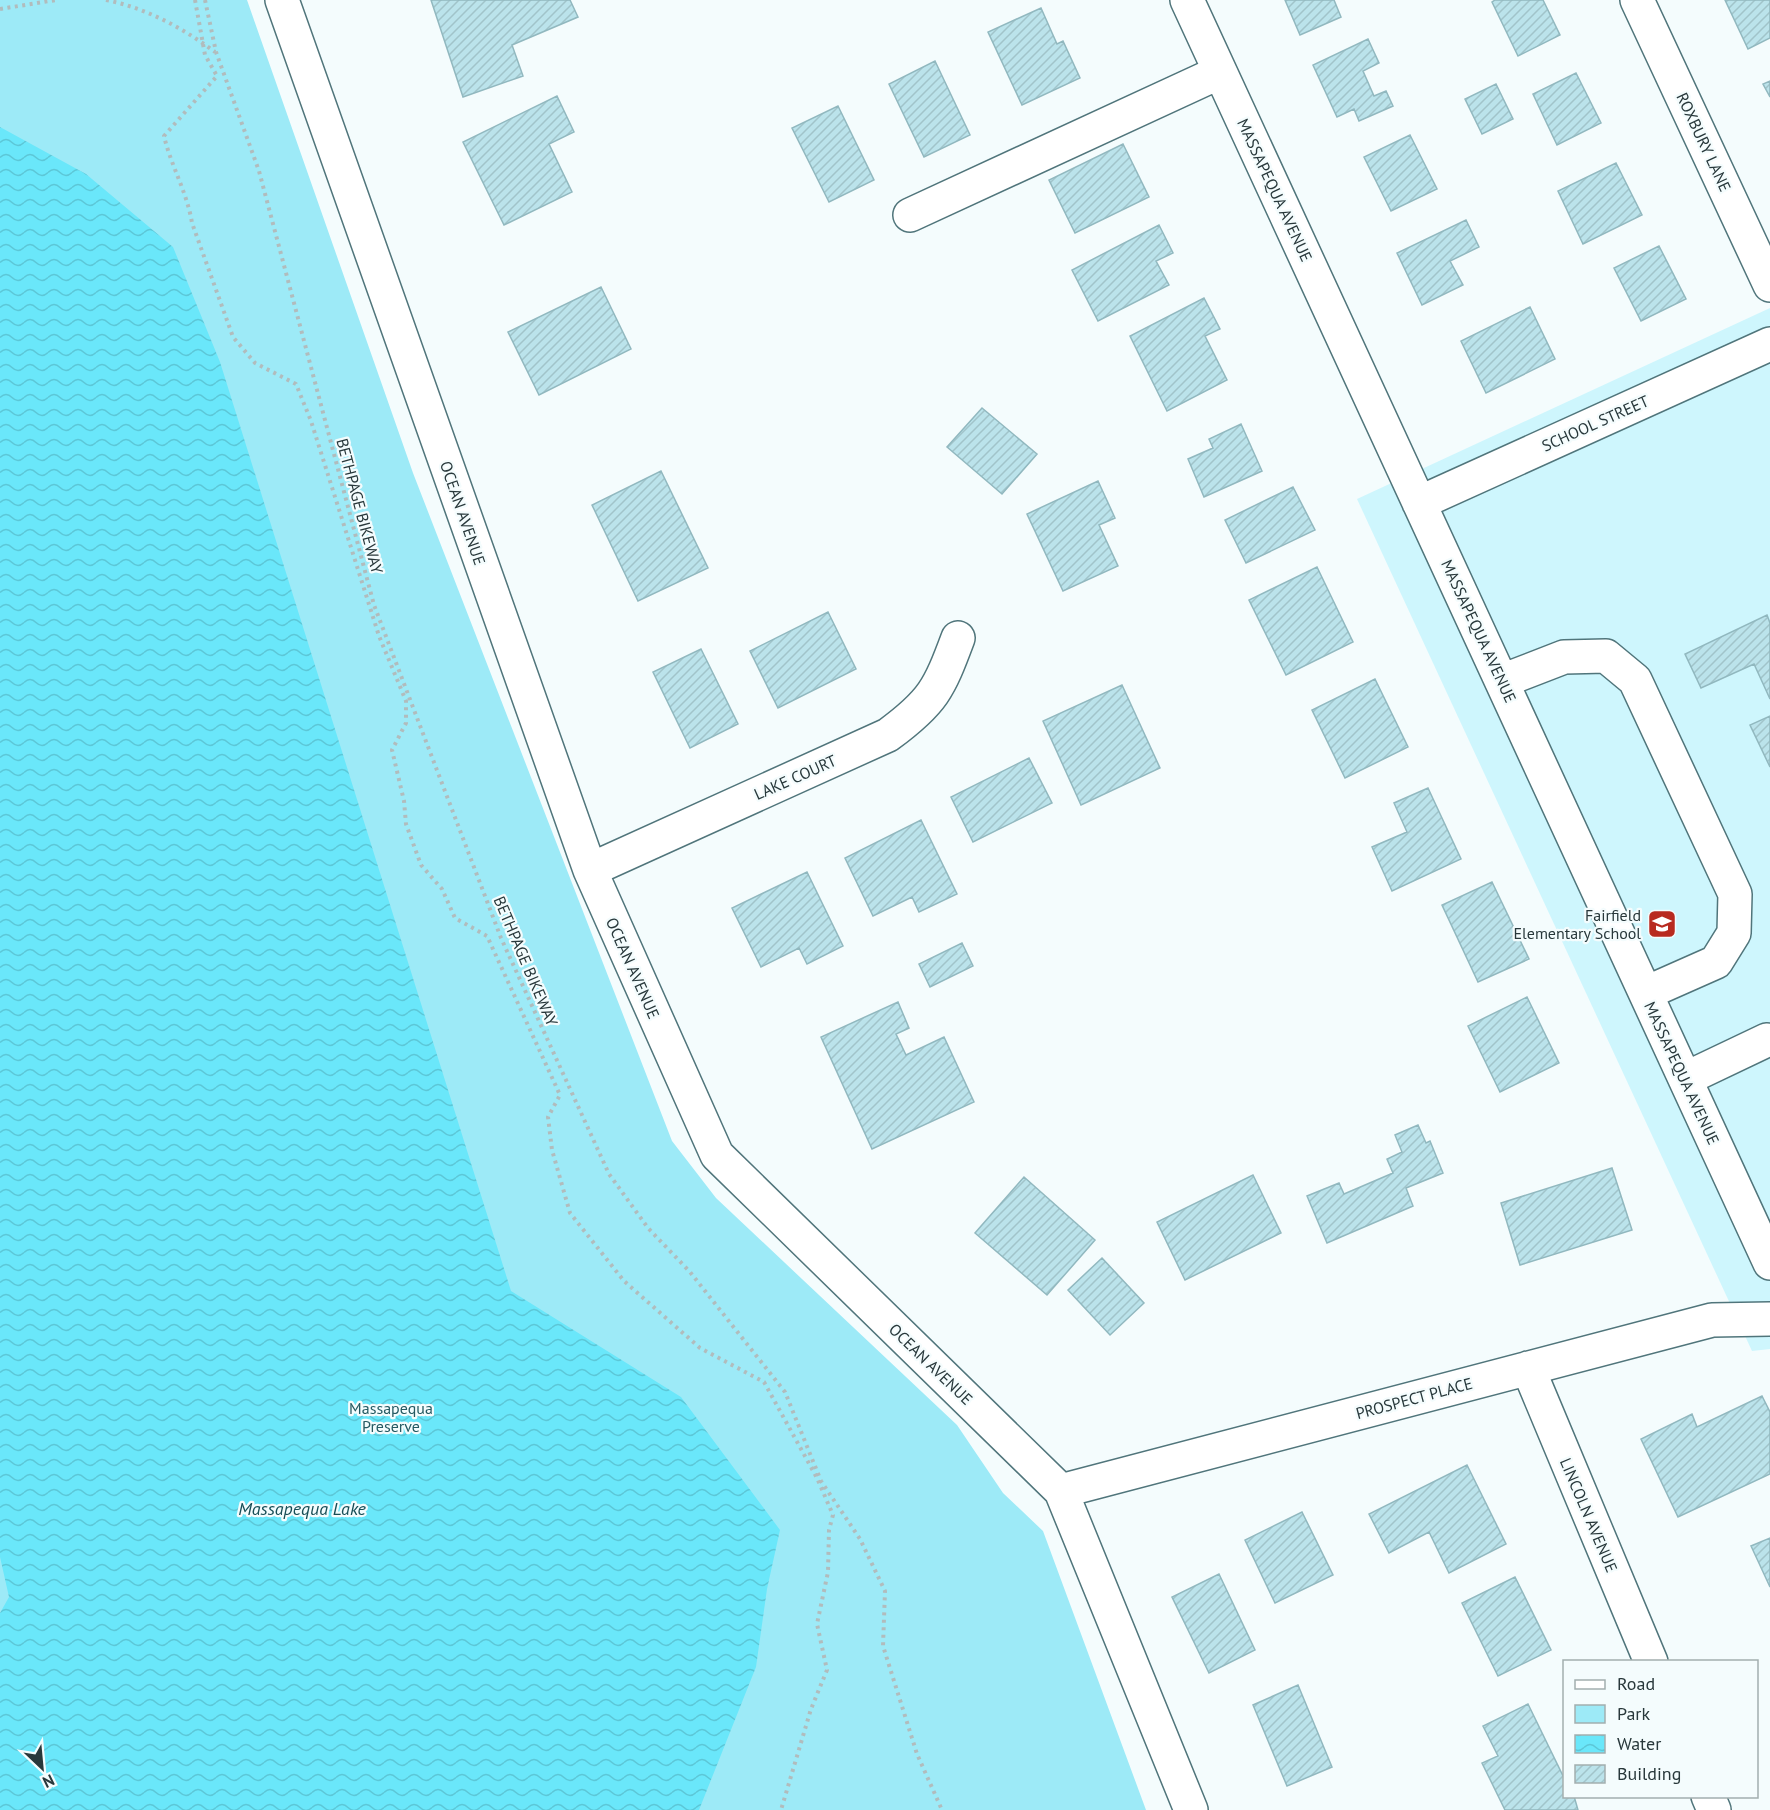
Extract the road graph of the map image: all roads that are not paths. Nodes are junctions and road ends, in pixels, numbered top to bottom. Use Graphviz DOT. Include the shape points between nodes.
graph roads {
  1 [pos="282,0"];
  2 [pos="1187,0"];
  3 [pos="1637,0"];
  4 [pos="1220,72"];
  5 [pos="910,215"];
  6 [pos="1770,285"];
  7 [pos="1770,344"];
  8 [pos="1419,503"];
  9 [pos="958,638"];
  10 [pos="1502,681"];
  11 [pos="590,870"];
  12 [pos="1646,993"];
  13 [pos="1767,1040"];
  14 [pos="1685,1079"];
  15 [pos="1770,1263"];
  16 [pos="1770,1319"];
  17 [pos="1527,1368"];
  18 [pos="1061,1491"];
  19 [pos="1650,1660"];
  20 [pos="1191,1810"];
  1 -- 11 [label="street, OCEAN AVENUE"];
  2 -- 4 [label="street, MASSAPEQUA AVENUE"];
  3 -- 6 [label="street, ROXBURY LANE"];
  4 -- 5 [label="street"];
  4 -- 8 [label="street, MASSAPEQUA AVENUE"];
  7 -- 8 [label="street, SCHOOL STREET"];
  8 -- 10 [label="street, MASSAPEQUA AVENUE"];
  9 -- 11 [label="street, LAKE COURT" via="942,681 920,712 888,735"];
  10 -- 12 [label="street, MASSAPEQUA AVENUE"];
  10 -- 12 [label="street" via="1564,657 1606,656 1635,680 1735,894 1734,933 1716,962"];
  11 -- 18 [label="street, OCEAN AVENUE" via="717,1155"];
  12 -- 14 [label="street, MASSAPEQUA AVENUE"];
  13 -- 14 [label="street"];
  14 -- 15 [label="street, MASSAPEQUA AVENUE"];
  16 -- 17 [label="street, PROSPECT PLACE" via="1712,1320"];
  17 -- 18 [label="street, PROSPECT PLACE"];
  17 -- 19 [label="street, LINCOLN AVENUE"];
  18 -- 20 [label="street, OCEAN AVENUE"];
}
